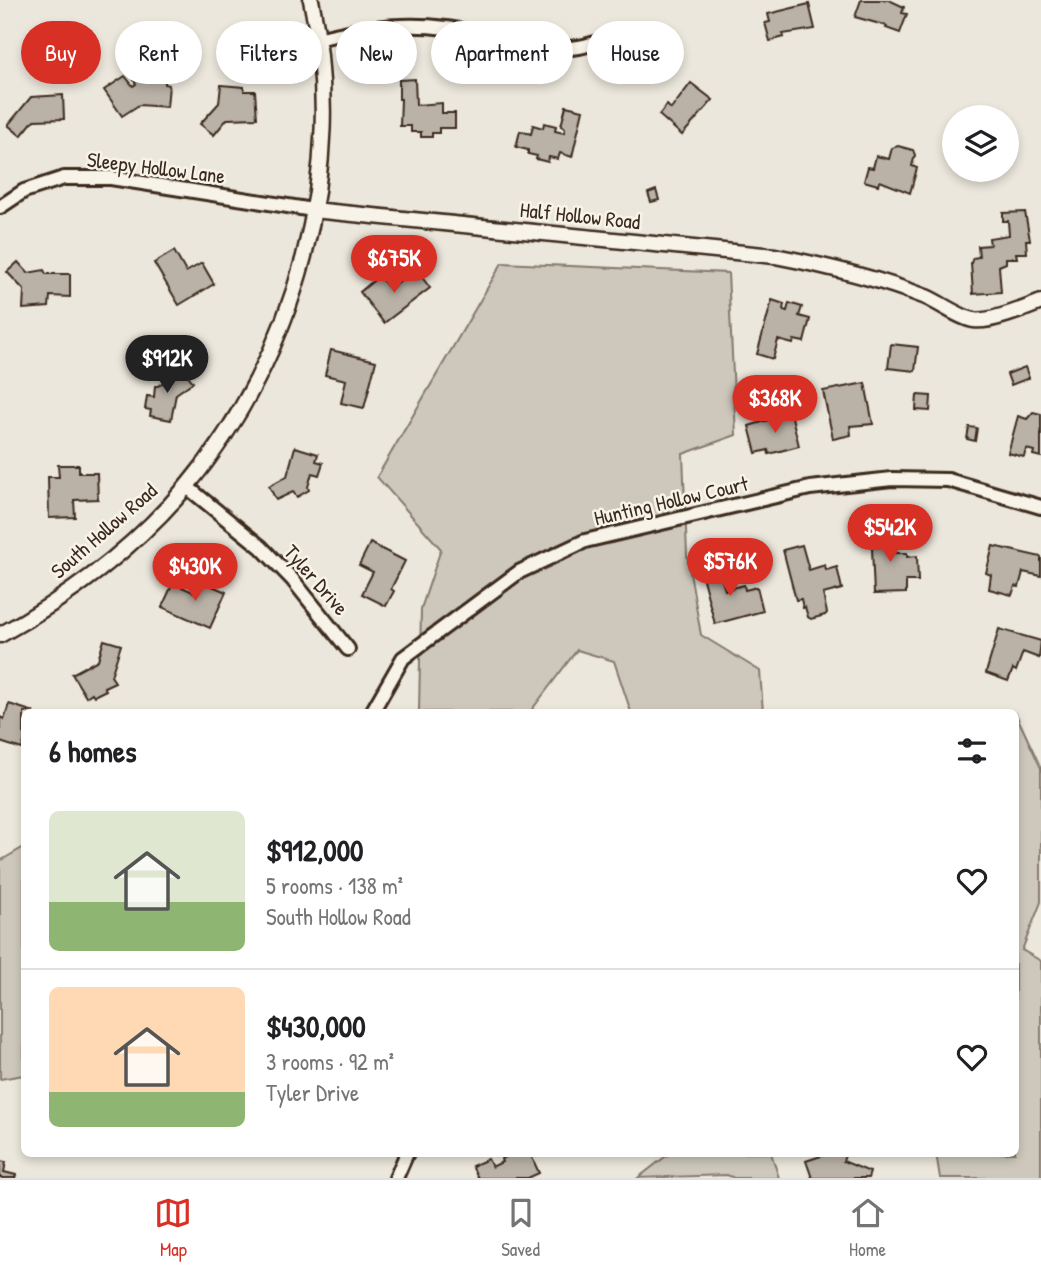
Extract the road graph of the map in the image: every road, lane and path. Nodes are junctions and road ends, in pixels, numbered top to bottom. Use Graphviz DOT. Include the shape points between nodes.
graph roads {
  1 [pos="310,0"];
  2 [pos="314,21"];
  3 [pos="322,38"];
  4 [pos="587,45"];
  5 [pos="322,74"];
  6 [pos="0,207"];
  7 [pos="313,210"];
  8 [pos="1041,302"];
  9 [pos="186,486"];
  10 [pos="1041,507"];
  11 [pos="0,635"];
  12 [pos="348,649"];
  13 [pos="374,709"];
  14 [pos="405,1157"];
  15 [pos="396,1178"];
  1 -- 2 [label="street"];
  3 -- 4 [label="street" via="400,25 445,27 545,48"];
  5 -- 7 [label="street" via="322,149"];
  6 -- 7 [label="street, Sleepy Hollow Lane" via="24,191 64,178 110,178"];
  7 -- 8 [label="street, Half Hollow Road" via="775,256 875,279 975,321"];
  7 -- 9 [label="street, South Hollow Road" via="301,271 274,344 235,418"];
  9 -- 11 [label="street, South Hollow Road" via="145,530 79,585"];
  9 -- 12 [label="street, Tyler Drive" via="261,547"];
  10 -- 13 [label="street, Hunting Hollow Court" via="948,480 892,479 810,488 585,541 519,572 403,658"];
  14 -- 15 [label="street"];
}
